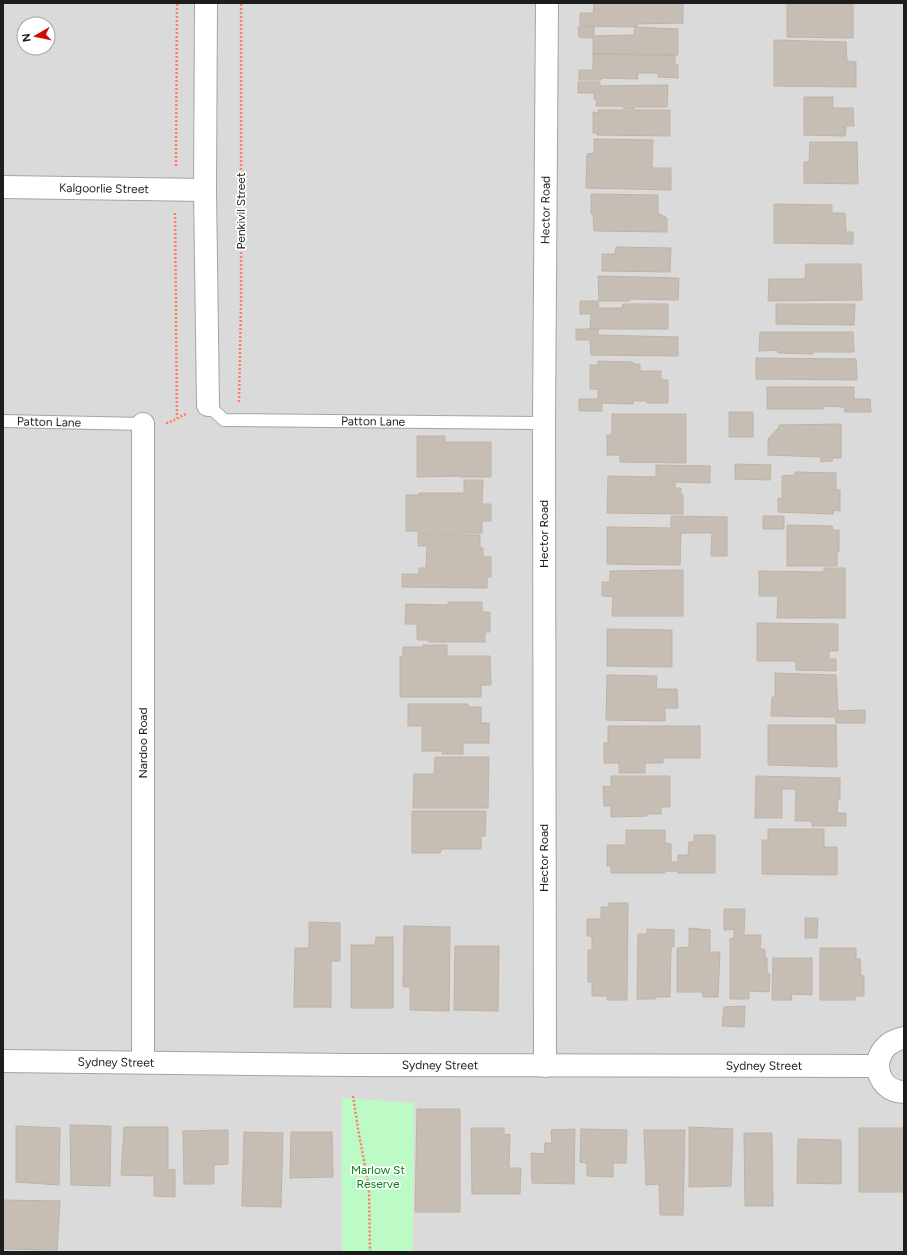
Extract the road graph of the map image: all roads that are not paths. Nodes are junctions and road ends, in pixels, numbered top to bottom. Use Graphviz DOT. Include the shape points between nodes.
graph roads {
  1 [pos="206,3"];
  2 [pos="547,3"];
  3 [pos="3,187"];
  4 [pos="205,190"];
  5 [pos="208,405"];
  6 [pos="3,421"];
  7 [pos="544,423"];
  8 [pos="143,424"];
  9 [pos="904,1038"];
  10 [pos="3,1061"];
  11 [pos="143,1062"];
  12 [pos="544,1066"];
  13 [pos="878,1066"];
  14 [pos="904,1092"];
  1 -- 4 [label="street"];
  2 -- 7 [label="street, Hector Road"];
  3 -- 4 [label="street, Kalgoorlie Street"];
  4 -- 5 [label="street"];
  5 -- 7 [label="lane, Patton Lane" via="224,420"];
  6 -- 8 [label="lane, Patton Lane"];
  7 -- 12 [label="street, Hector Road"];
  8 -- 11 [label="street, Nardoo Road"];
  9 -- 13 [label="street" via="896,1039 885,1047"];
  10 -- 11 [label="street, Sydney Street"];
  11 -- 12 [label="street, Sydney Street"];
  12 -- 13 [label="street, Sydney Street"];
  13 -- 14 [label="street" via="879,1075 884,1083 892,1089"];
}
